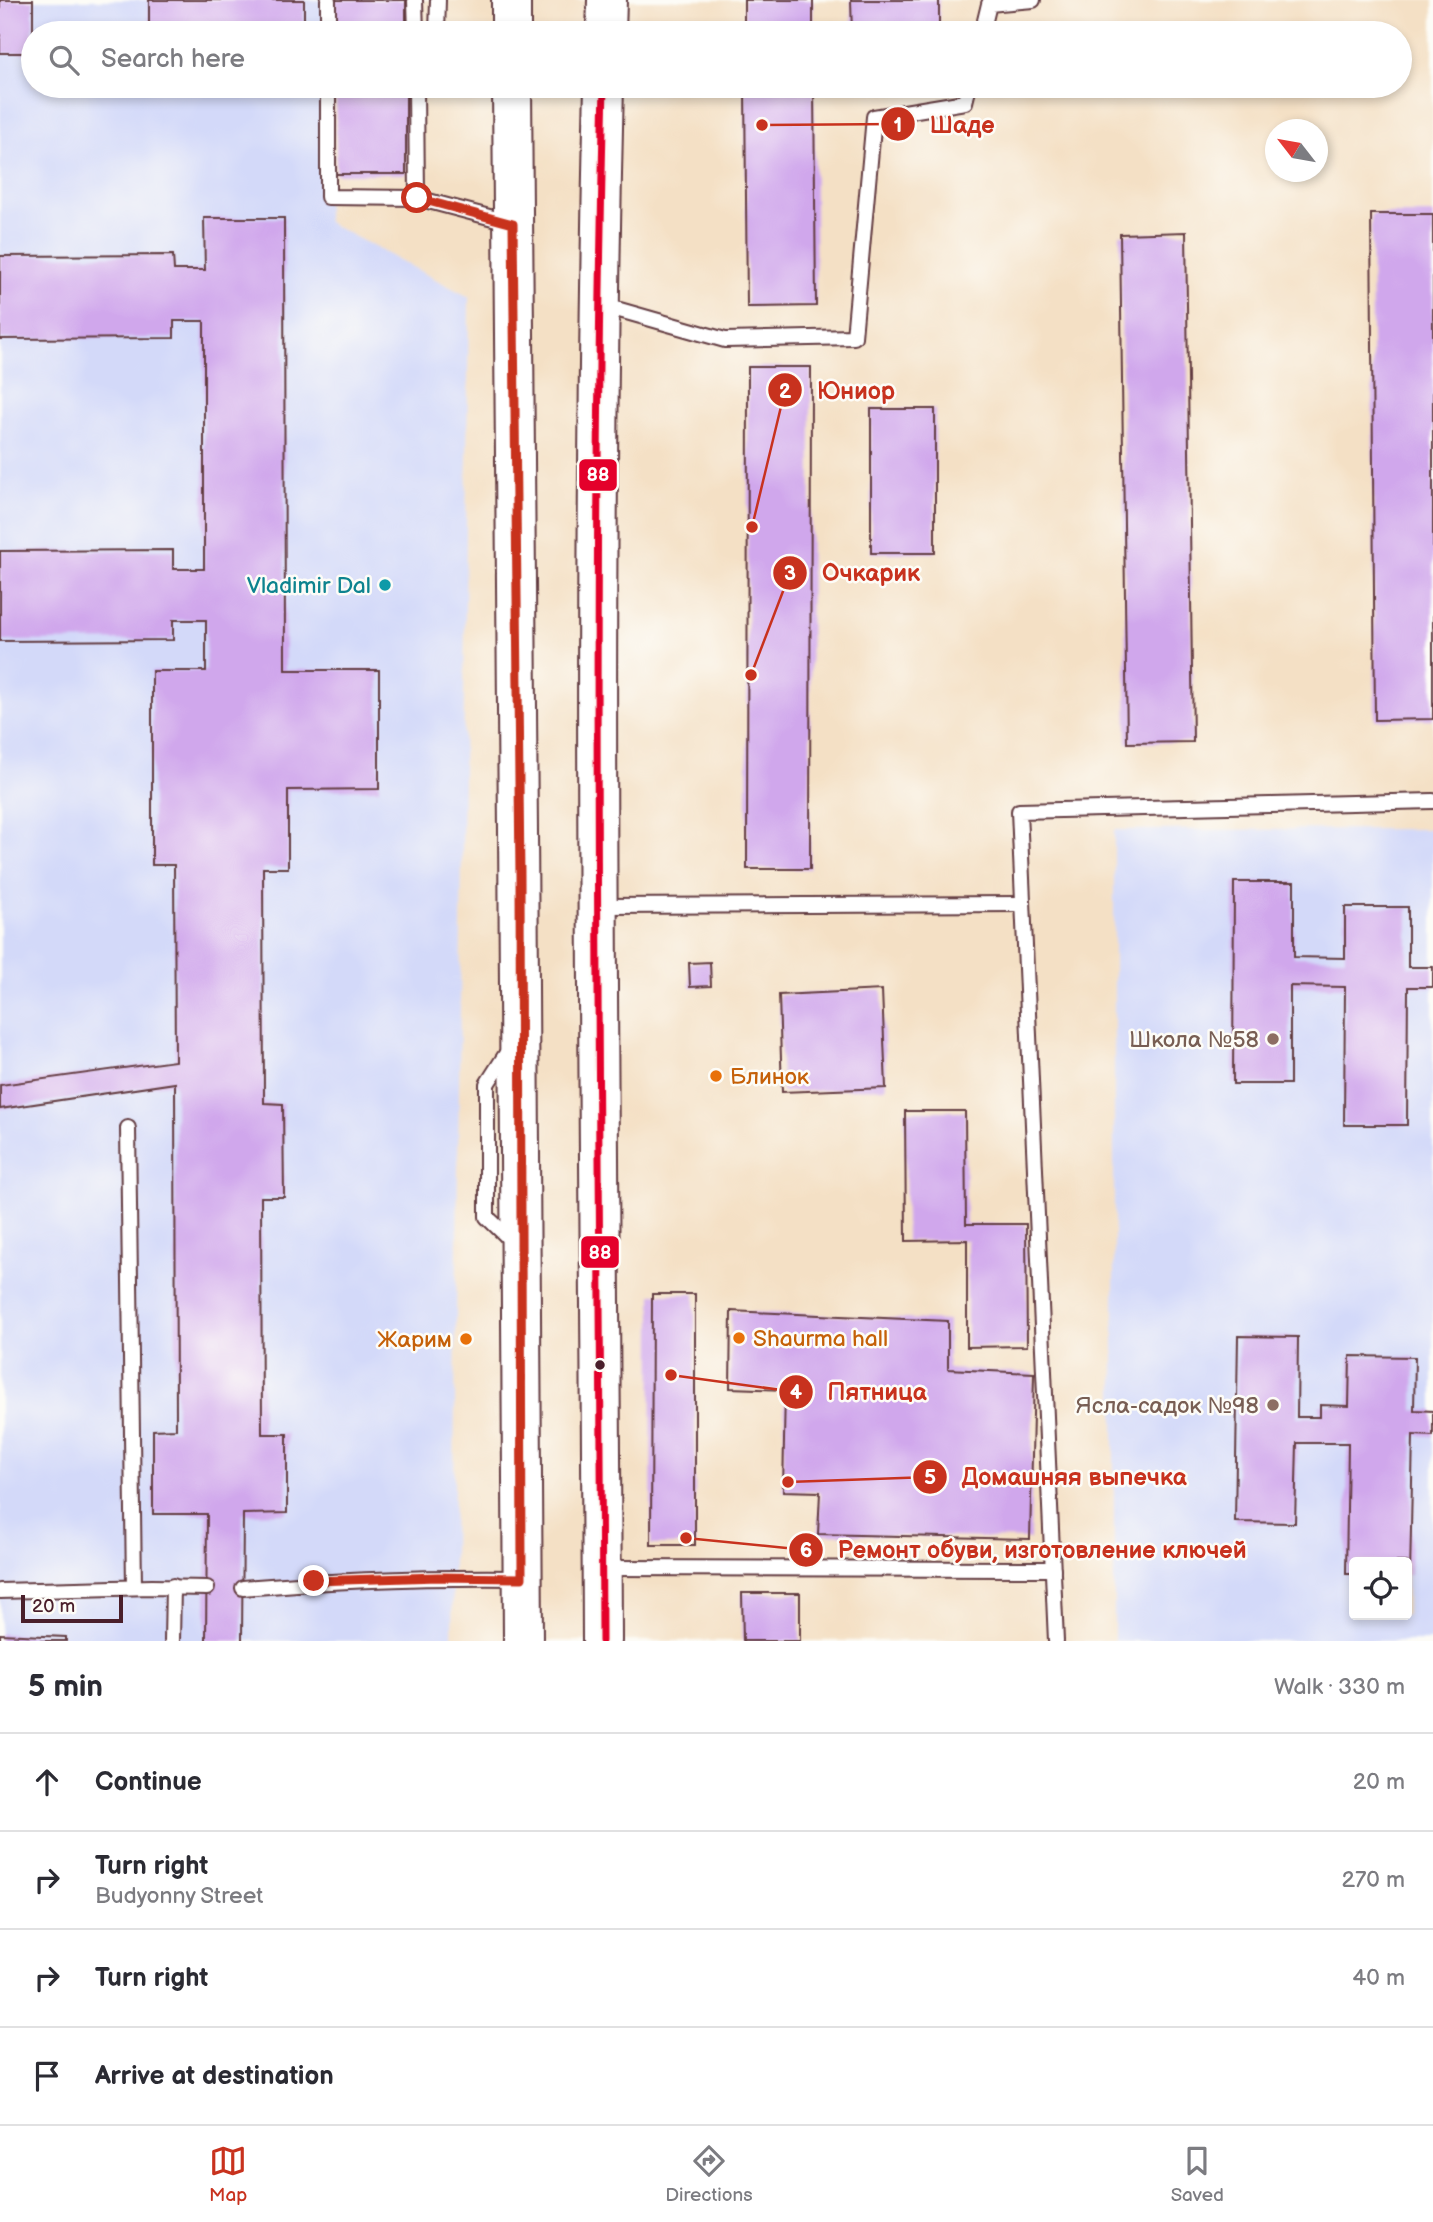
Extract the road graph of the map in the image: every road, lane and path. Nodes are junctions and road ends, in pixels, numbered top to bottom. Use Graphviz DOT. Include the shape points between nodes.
graph roads {
  1 [pos="328,0"];
  2 [pos="415,0"];
  3 [pos="438,0"];
  4 [pos="511,0"];
  5 [pos="607,0"];
  6 [pos="1033,0"];
  7 [pos="328,21"];
  8 [pos="416,21"];
  9 [pos="437,21"];
  10 [pos="511,21"];
  11 [pos="606,21"];
  12 [pos="985,21"];
  13 [pos="328,98"];
  14 [pos="416,98"];
  15 [pos="512,98"];
  16 [pos="604,98"];
  17 [pos="966,98"];
  18 [pos="417,198"];
  19 [pos="513,224"];
  20 [pos="599,304"];
  21 [pos="1433,801"];
  22 [pos="1023,904"];
  23 [pos="597,906"];
  24 [pos="128,1128"];
  25 [pos="602,1568"];
  26 [pos="1053,1569"];
  27 [pos="522,1578"];
  28 [pos="173,1586"];
  29 [pos="134,1587"];
  30 [pos="207,1588"];
  31 [pos="243,1588"];
  32 [pos="0,1591"];
  33 [pos="172,1641"];
  34 [pos="523,1641"];
  35 [pos="602,1641"];
  36 [pos="1056,1641"];
  1 -- 7 [label="lane"];
  2 -- 8 [label="lane"];
  3 -- 9 [label="lane"];
  4 -- 10 [label="main road"];
  5 -- 11 [label="main road"];
  6 -- 12 [label="lane" via="989,4"];
  13 -- 18 [label="lane" via="328,197"];
  14 -- 18 [label="lane"];
  15 -- 19 [label="main road"];
  16 -- 20 [label="main road"];
  17 -- 20 [label="lane" via="965,102 874,117 854,337 725,340"];
  18 -- 19 [label="lane"];
  19 -- 27 [label="main road"];
  20 -- 23 [label="main road"];
  21 -- 22 [label="lane" via="1020,811"];
  22 -- 23 [label="lane"];
  22 -- 26 [label="lane"];
  23 -- 25 [label="main road"];
  24 -- 29 [label="lane"];
  25 -- 26 [label="lane"];
  25 -- 35 [label="main road"];
  26 -- 36 [label="lane"];
  27 -- 31 [label="lane" via="314,1581"];
  27 -- 34 [label="main road"];
  28 -- 29 [label="lane"];
  28 -- 30 [label="lane"];
  28 -- 33 [label="lane"];
  29 -- 32 [label="lane"];
}
